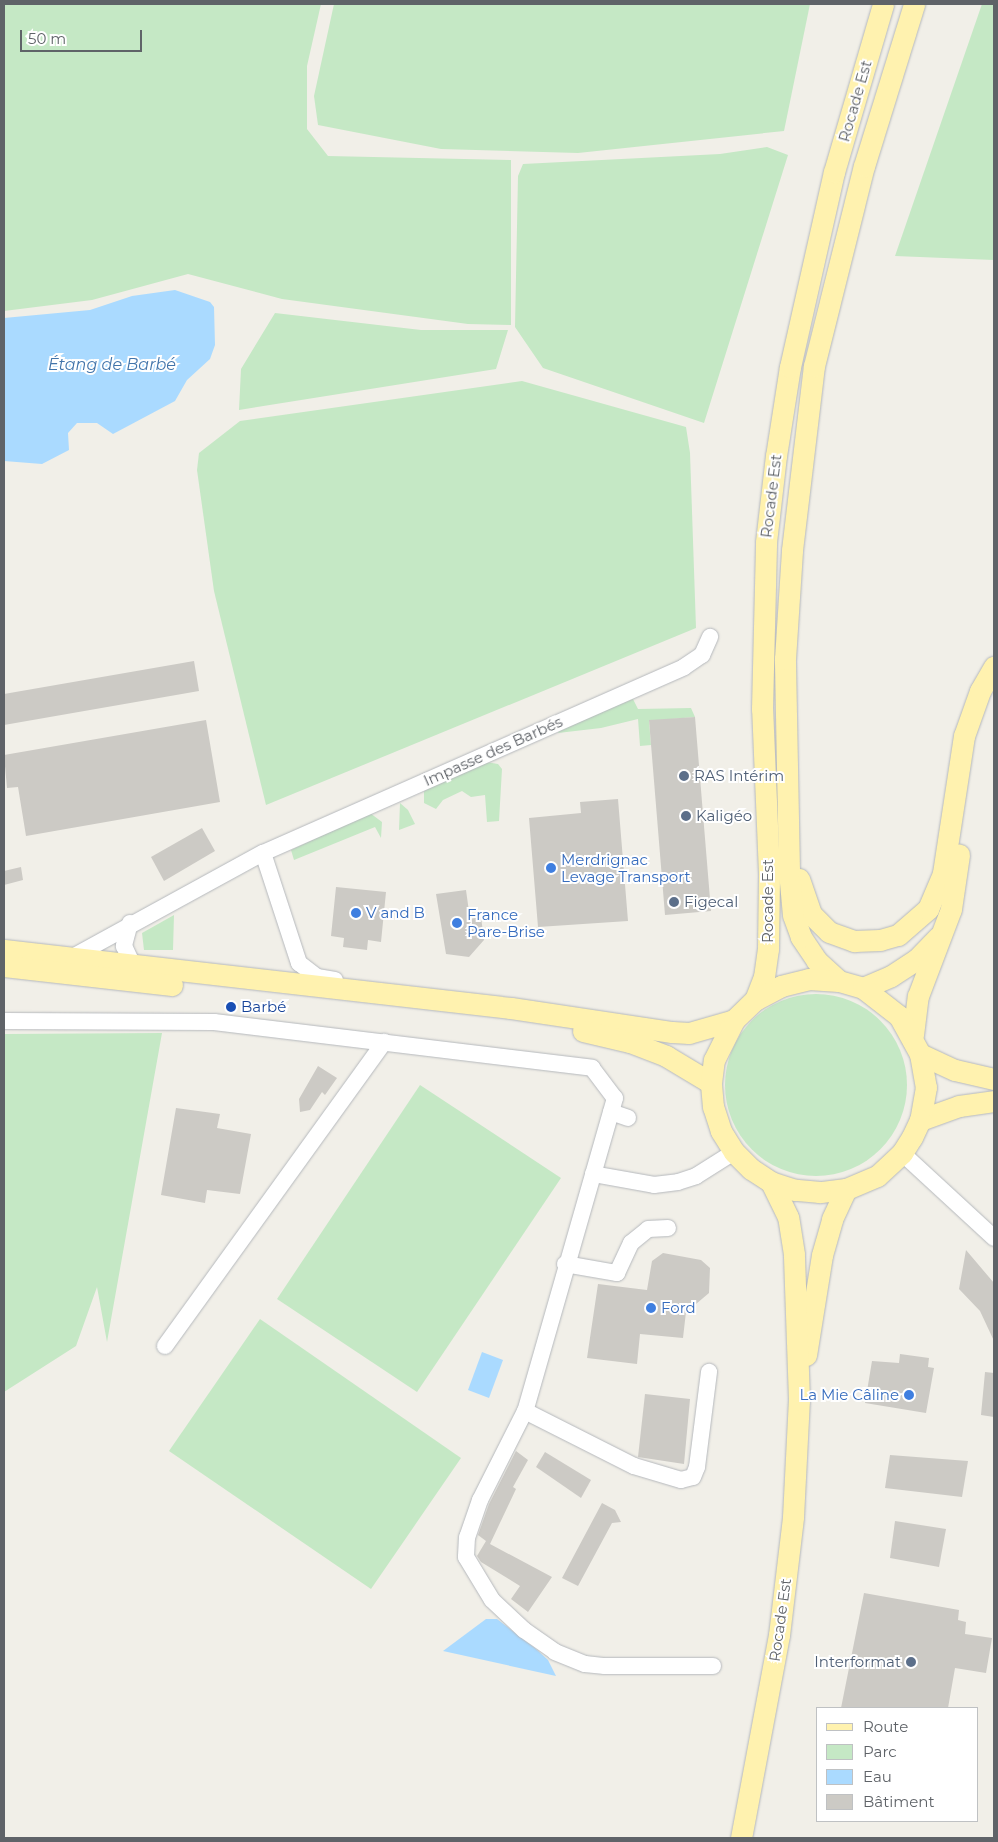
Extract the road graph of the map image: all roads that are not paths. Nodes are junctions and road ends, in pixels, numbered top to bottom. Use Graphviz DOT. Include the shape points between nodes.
graph roads {
  1 [pos="883,4"];
  2 [pos="914,4"];
  3 [pos="710,637"];
  4 [pos="788,637"];
  5 [pos="994,667"];
  6 [pos="994,688"];
  7 [pos="264,853"];
  8 [pos="130,923"];
  9 [pos="942,933"];
  10 [pos="4,950"];
  11 [pos="69,959"];
  12 [pos="4,966"];
  13 [pos="132,966"];
  14 [pos="839,981"];
  15 [pos="152,983"];
  16 [pos="863,988"];
  17 [pos="755,1000"];
  18 [pos="472,1004"];
  19 [pos="734,1020"];
  20 [pos="4,1021"];
  21 [pos="384,1042"];
  22 [pos="917,1044"];
  23 [pos="994,1079"];
  24 [pos="711,1083"];
  25 [pos="994,1101"];
  26 [pos="611,1112"];
  27 [pos="628,1118"];
  28 [pos="920,1120"];
  29 [pos="734,1152"];
  30 [pos="902,1153"];
  31 [pos="593,1174"];
  32 [pos="771,1182"];
  33 [pos="846,1189"];
  34 [pos="668,1228"];
  35 [pos="994,1238"];
  36 [pos="565,1264"];
  37 [pos="165,1346"];
  38 [pos="709,1372"];
  39 [pos="800,1400"];
  40 [pos="525,1411"];
  41 [pos="713,1666"];
  42 [pos="741,1838"];
  1 -- 17 [label="main road, Rocade Est" via="834,172 790,367 776,456 766,542 762,699 768,949 764,977"];
  2 -- 4 [label="main road, Rocade Est" via="864,166 814,366 792,550"];
  3 -- 7 [label="street, Impasse des Barbés" via="702,655 684,667"];
  4 -- 5 [label="main road" via="792,658 796,859 801,891 811,914 829,932 854,941 880,940 898,935 928,909 943,873 964,736 980,691"];
  4 -- 14 [label="main road, Rocade Est" via="785,678 788,871 793,915 801,937 817,961"];
  6 -- 9 [label="main road" via="983,711 974,748 951,909"];
  7 -- 8 [label="street, Impasse des Barbés"];
  7 -- 18 [label="street" via="303,968 317,977"];
  8 -- 11 [label="street, Impasse des Barbés"];
  8 -- 13 [label="street" via="124,946"];
  9 -- 16 [label="main road" via="916,960"];
  9 -- 22 [label="main road" via="918,996"];
  10 -- 11 [label="main road"];
  11 -- 13 [label="main road"];
  12 -- 15 [label="main road"];
  13 -- 15 [label="street"];
  13 -- 18 [label="main road"];
  14 -- 16 [label="main road"];
  14 -- 17 [label="main road" via="809,979 781,986"];
  15 -- 24 [label="main road" via="584,1031 630,1042 666,1056"];
  16 -- 22 [label="main road" via="882,1000"];
  17 -- 19 [label="main road"];
  18 -- 19 [label="main road" via="672,1032 689,1033"];
  19 -- 24 [label="main road" via="720,1046"];
  20 -- 21 [label="street" via="214,1022"];
  21 -- 26 [label="street" via="592,1068 615,1098"];
  21 -- 37 [label="street"];
  22 -- 23 [label="main road" via="955,1070"];
  22 -- 28 [label="main road" via="926,1087"];
  24 -- 29 [label="main road" via="721,1131"];
  25 -- 28 [label="main road" via="959,1106"];
  26 -- 27 [label="street"];
  26 -- 31 [label="street"];
  28 -- 30 [label="main road"];
  29 -- 31 [label="street" via="696,1176 678,1182 654,1185"];
  29 -- 32 [label="main road"];
  30 -- 33 [label="main road" via="877,1176"];
  30 -- 35 [label="street"];
  31 -- 36 [label="street"];
  32 -- 33 [label="main road" via="795,1190"];
  32 -- 39 [label="main road" via="788,1217 794,1254"];
  33 -- 39 [label="main road" via="832,1219 822,1255"];
  34 -- 36 [label="street" via="648,1229 631,1242 617,1273"];
  36 -- 40 [label="street"];
  38 -- 40 [label="street" via="697,1467 693,1477 681,1480 634,1466"];
  39 -- 42 [label="main road, Rocade Est" via="793,1517 779,1635"];
  40 -- 41 [label="street" via="480,1500 468,1538 466,1557 492,1600 524,1630 556,1652 585,1664"];
}
